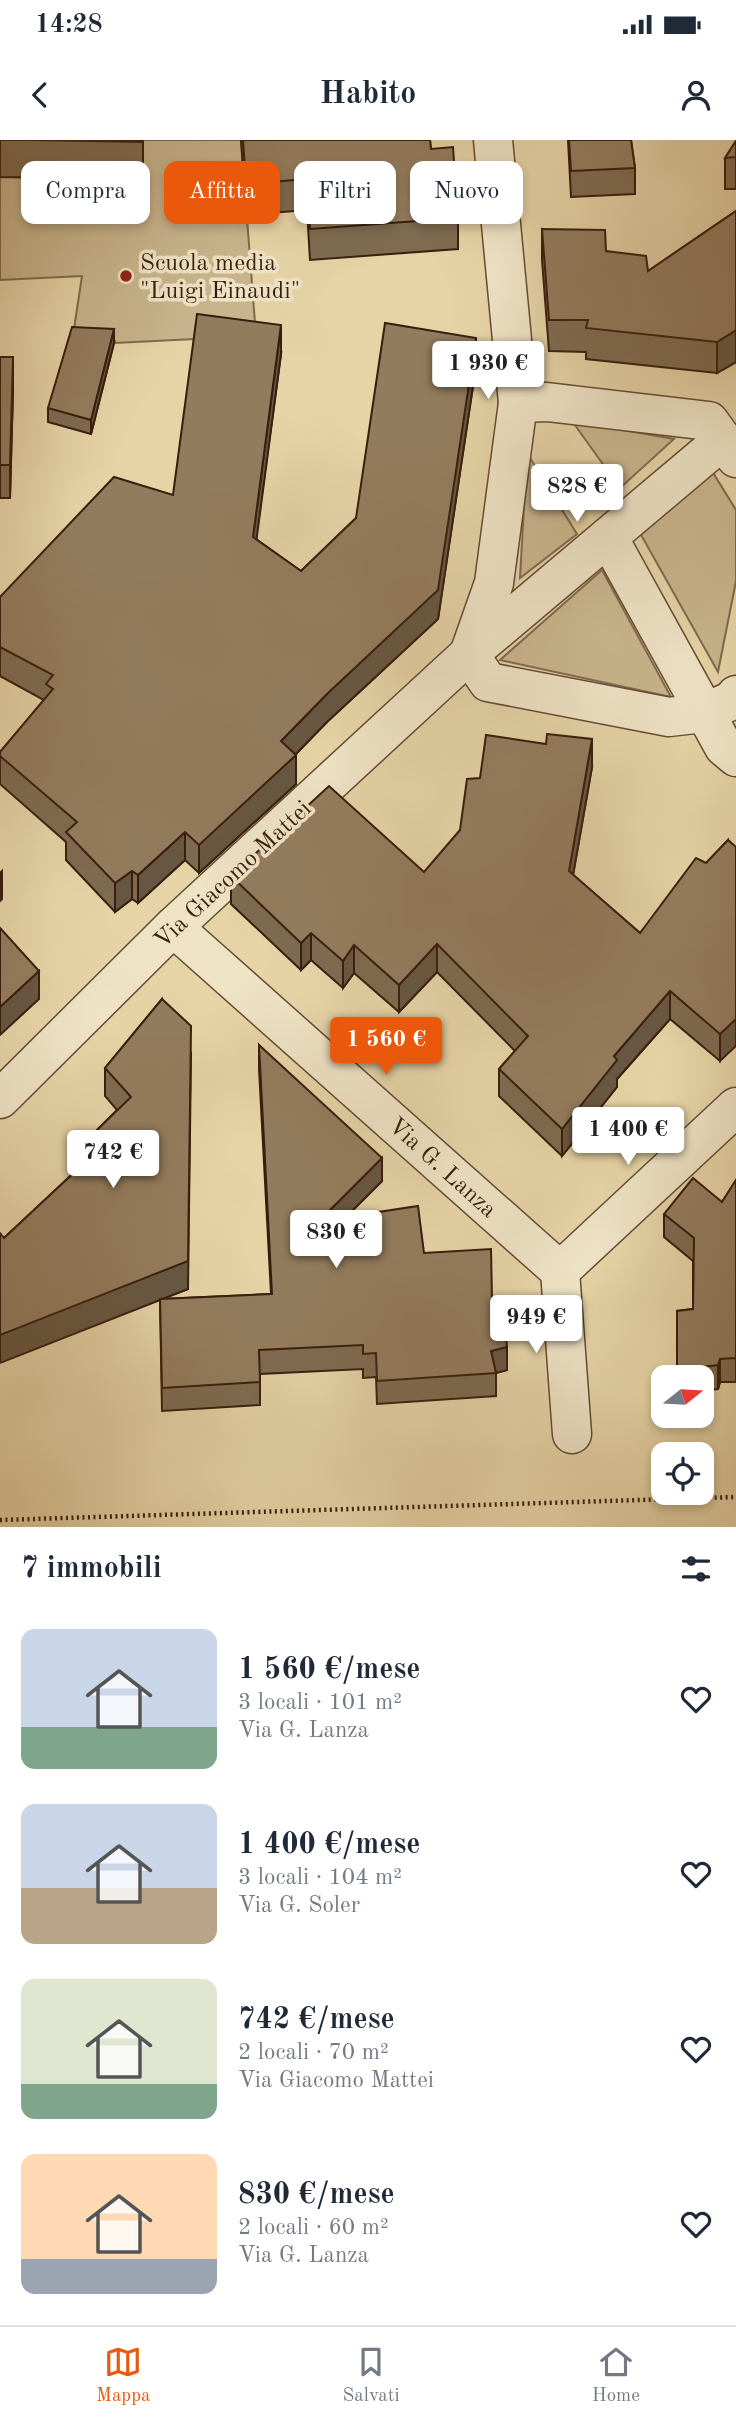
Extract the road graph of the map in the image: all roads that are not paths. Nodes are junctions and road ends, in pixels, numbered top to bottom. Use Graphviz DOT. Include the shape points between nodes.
graph roads {
  1 [pos="493,140"];
  2 [pos="518,403"];
  3 [pos="726,431"];
  4 [pos="608,537"];
  5 [pos="469,654"];
  6 [pos="720,704"];
  7 [pos="736,757"];
  8 [pos="173,927"];
  9 [pos="0,1099"];
  10 [pos="736,1107"];
  11 [pos="560,1271"];
  12 [pos="572,1434"];
  1 -- 2 [label="street"];
  2 -- 3 [label="street" via="547,402"];
  2 -- 5 [label="street" via="494,583"];
  3 -- 4 [label="street, Via Giacomo Mattei"];
  4 -- 5 [label="street, Via Giacomo Mattei"];
  4 -- 6 [label="street"];
  5 -- 6 [label="street" via="488,682 669,717"];
  5 -- 8 [label="street, Via Giacomo Mattei"];
  6 -- 7 [label="street" via="724,747"];
  8 -- 9 [label="street, Via Giacomo Mattei"];
  8 -- 11 [label="street, Via G. Lanza"];
  10 -- 11 [label="street"];
  11 -- 12 [label="street"];
}
